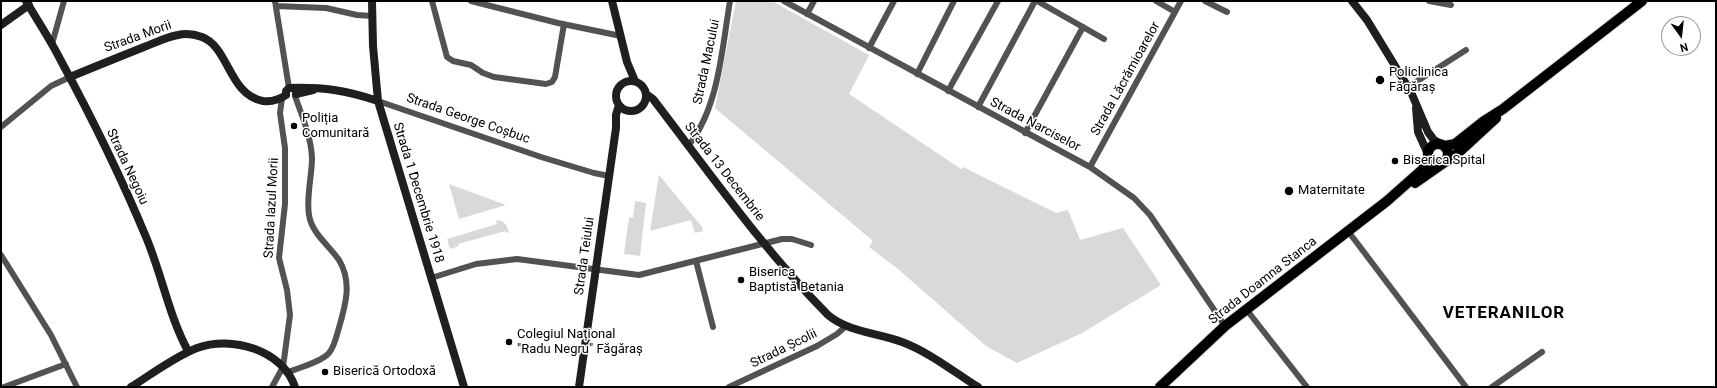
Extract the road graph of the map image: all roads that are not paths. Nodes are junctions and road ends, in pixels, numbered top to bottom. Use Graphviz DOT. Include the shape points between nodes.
graph roads {
  1 [pos="64,1"];
  2 [pos="372,1"];
  3 [pos="432,1"];
  4 [pos="471,1"];
  5 [pos="612,1"];
  6 [pos="730,1"];
  7 [pos="784,1"];
  8 [pos="814,1"];
  9 [pos="894,1"];
  10 [pos="954,1"];
  11 [pos="998,1"];
  12 [pos="1036,1"];
  13 [pos="1156,1"];
  14 [pos="1182,1"];
  15 [pos="1205,1"];
  16 [pos="1352,1"];
  17 [pos="1429,1"];
  18 [pos="1642,1"];
  19 [pos="27,3"];
  20 [pos="276,4"];
  21 [pos="1450,6"];
  22 [pos="1175,12"];
  23 [pos="1227,12"];
  24 [pos="807,14"];
  25 [pos="372,16"];
  26 [pos="564,24"];
  27 [pos="1,25"];
  28 [pos="1083,27"];
  29 [pos="621,36"];
  30 [pos="1104,40"];
  31 [pos="52,44"];
  32 [pos="869,48"];
  33 [pos="1466,50"];
  34 [pos="627,62"];
  35 [pos="917,74"];
  36 [pos="70,77"];
  37 [pos="635,81"];
  38 [pos="622,84"];
  39 [pos="1408,87"];
  40 [pos="948,91"];
  41 [pos="290,93"];
  42 [pos="646,94"];
  43 [pos="378,100"];
  44 [pos="1415,100"];
  45 [pos="644,104"];
  46 [pos="619,105"];
  47 [pos="978,107"];
  48 [pos="1504,109"];
  49 [pos="630,110"];
  50 [pos="664,114"];
  51 [pos="1,127"];
  52 [pos="616,128"];
  53 [pos="1025,133"];
  54 [pos="1444,145"];
  55 [pos="688,146"];
  56 [pos="1429,157"];
  57 [pos="1445,162"];
  58 [pos="1090,167"];
  59 [pos="609,176"];
  60 [pos="1387,201"];
  61 [pos="1348,230"];
  62 [pos="765,243"];
  63 [pos="811,245"];
  64 [pos="1,255"];
  65 [pos="696,262"];
  66 [pos="596,270"];
  67 [pos="431,278"];
  68 [pos="1246,309"];
  69 [pos="846,326"];
  70 [pos="1225,326"];
  71 [pos="713,327"];
  72 [pos="188,352"];
  73 [pos="1542,352"];
  74 [pos="66,364"];
  75 [pos="285,369"];
  76 [pos="295,386"];
  77 [pos="734,386"];
  78 [pos="4,387"];
  79 [pos="77,387"];
  80 [pos="131,387"];
  81 [pos="272,387"];
  82 [pos="464,387"];
  83 [pos="579,387"];
  84 [pos="978,387"];
  85 [pos="1160,387"];
  86 [pos="1306,387"];
  87 [pos="1466,387"];
  88 [pos="1492,387"];
  1 -- 31 [label="street"];
  2 -- 25 [label="main road, Strada 1 Decembrie 1918"];
  3 -- 26 [label="street" via="447,57 500,78 546,84 552,82"];
  4 -- 26 [label="street"];
  5 -- 29 [label="main road"];
  6 -- 55 [label="street, Strada Macului" via="712,102 701,128"];
  7 -- 24 [label="street, Strada Narciselor"];
  8 -- 24 [label="street"];
  9 -- 32 [label="street"];
  10 -- 35 [label="street"];
  11 -- 40 [label="street"];
  12 -- 28 [label="street"];
  12 -- 47 [label="street"];
  13 -- 22 [label="street"];
  14 -- 22 [label="street, Strada Lăcrămioarelor"];
  15 -- 23 [label="street"];
  16 -- 39 [label="main road" via="1371,26"];
  17 -- 21 [label="street"];
  18 -- 48 [label="main road, Strada Doamna Stanca"];
  19 -- 27 [label="main road"];
  19 -- 31 [label="main road, Strada Negoiu"];
  20 -- 25 [label="street" via="321,7"];
  20 -- 41 [label="street"];
  22 -- 58 [label="street, Strada Lăcrămioarelor"];
  24 -- 32 [label="street, Strada Narciselor"];
  25 -- 43 [label="main road, Strada 1 Decembrie 1918"];
  26 -- 29 [label="street"];
  28 -- 30 [label="street"];
  28 -- 53 [label="street"];
  29 -- 34 [label="main road"];
  31 -- 36 [label="main road, Strada Negoiu"];
  32 -- 35 [label="street, Strada Narciselor"];
  33 -- 39 [label="street"];
  34 -- 37 [label="main road"];
  34 -- 38 [label="main road"];
  35 -- 40 [label="street, Strada Narciselor"];
  36 -- 41 [label="main road, Strada Morii" via="158,42 188,34 208,40 237,84 248,94 266,101"];
  36 -- 51 [label="street" via="52,86"];
  36 -- 72 [label="main road, Strada Negoiu" via="146,238"];
  37 -- 38 [label="main road"];
  37 -- 42 [label="main road" via="642,86"];
  38 -- 46 [label="main road" via="616,98"];
  39 -- 44 [label="main road"];
  40 -- 47 [label="street, Strada Narciselor"];
  41 -- 43 [label="main road, Strada George Coșbuc" via="318,88"];
  41 -- 75 [label="street, Strada Iazul Morii" via="280,109 285,148 285,204 279,258 290,315"];
  41 -- 75 [label="street" via="311,146 310,221 317,234 338,259 347,284 347,293 330,352 320,359"];
  42 -- 45 [label="main road"];
  42 -- 50 [label="main road, Strada 13 Decembrie"];
  43 -- 59 [label="street, Strada George Coșbuc" via="541,157"];
  43 -- 67 [label="main road, Strada 1 Decembrie 1918"];
  44 -- 54 [label="main road" via="1426,128 1434,140"];
  44 -- 56 [label="main road" via="1417,126"];
  45 -- 49 [label="main road" via="638,109"];
  45 -- 50 [label="main road, Strada 13 Decembrie"];
  46 -- 49 [label="main road"];
  46 -- 52 [label="main road, Strada Teiului"];
  47 -- 53 [label="street, Strada Narciselor"];
  48 -- 54 [label="main road, Strada Doamna Stanca" via="1455,144"];
  48 -- 57 [label="main road, Strada Doamna Stanca" via="1487,128"];
  49 -- 52 [label="main road, Strada Teiului" via="623,115"];
  50 -- 55 [label="main road, Strada 13 Decembrie"];
  52 -- 59 [label="main road, Strada Teiului"];
  53 -- 58 [label="street, Strada Narciselor"];
  54 -- 56 [label="main road" via="1432,146"];
  54 -- 57 [label="main road" via="1449,156"];
  55 -- 62 [label="main road, Strada 13 Decembrie"];
  56 -- 57 [label="main road" via="1435,164"];
  56 -- 60 [label="main road, Strada Doamna Stanca" via="1422,170"];
  57 -- 60 [label="main road, Strada Doamna Stanca"];
  58 -- 70 [label="street, Strada Narciselor" via="1134,198 1150,215"];
  59 -- 66 [label="main road, Strada Teiului"];
  60 -- 61 [label="main road, Strada Doamna Stanca"];
  61 -- 68 [label="main road, Strada Doamna Stanca"];
  61 -- 87 [label="street"];
  62 -- 63 [label="street" via="787,238"];
  62 -- 65 [label="street"];
  62 -- 69 [label="main road, Strada 13 Decembrie" via="824,311"];
  64 -- 74 [label="street" via="52,335"];
  65 -- 66 [label="street" via="639,275"];
  65 -- 71 [label="street"];
  66 -- 67 [label="street" via="517,259 476,264"];
  66 -- 83 [label="main road, Strada Teiului"];
  67 -- 82 [label="main road, Strada 1 Decembrie 1918"];
  68 -- 70 [label="main road, Strada Doamna Stanca"];
  68 -- 86 [label="street"];
  69 -- 77 [label="street, Strada Școlii" via="817,346"];
  69 -- 84 [label="main road, Strada 13 Decembrie" via="892,338 913,347"];
  70 -- 85 [label="main road, Strada Doamna Stanca"];
  72 -- 75 [label="main road" via="207,345 234,345 266,354"];
  72 -- 80 [label="main road"];
  73 -- 88 [label="street"];
  74 -- 78 [label="street"];
  74 -- 79 [label="street"];
  75 -- 76 [label="main road"];
  75 -- 81 [label="street, Strada Iazul Morii"];
}
